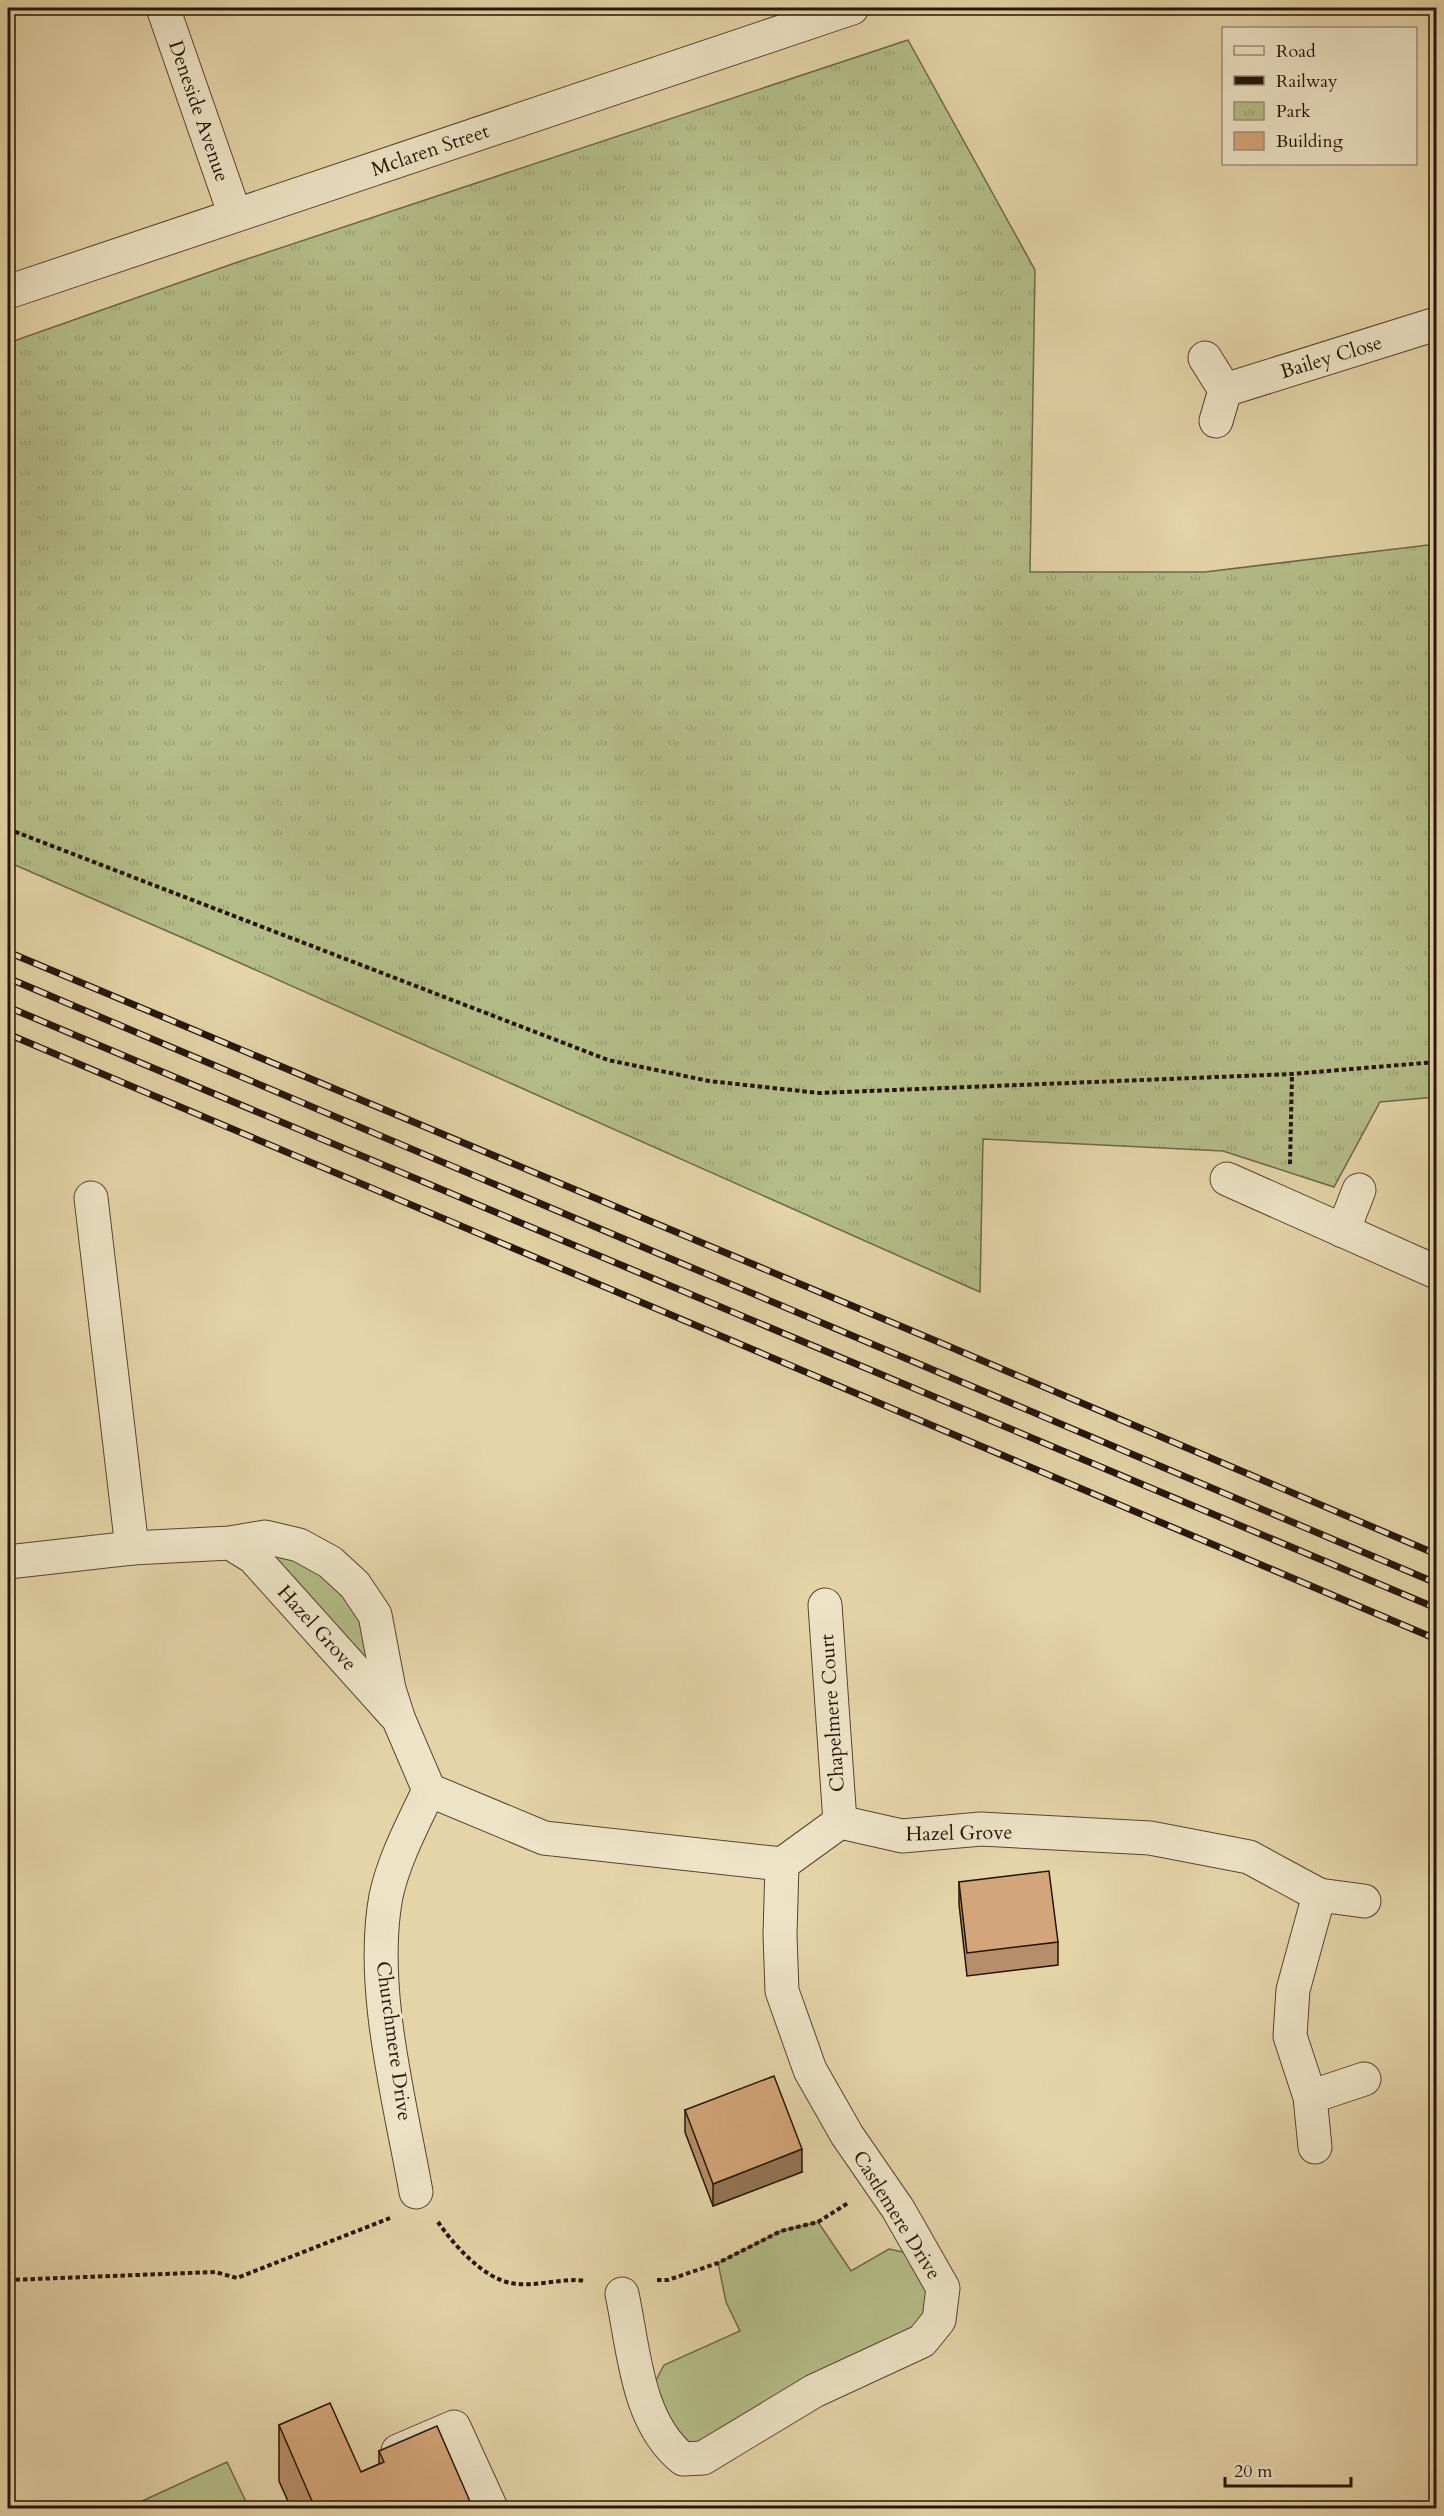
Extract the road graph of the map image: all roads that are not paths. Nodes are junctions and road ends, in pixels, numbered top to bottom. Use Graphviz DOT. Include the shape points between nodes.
graph roads {
  1 [pos="163,8"];
  2 [pos="852,8"];
  3 [pos="814,14"];
  4 [pos="235,215"];
  5 [pos="8,292"];
  6 [pos="1437,324"];
  7 [pos="1205,358"];
  8 [pos="1226,390"];
  9 [pos="1216,421"];
  10 [pos="1227,1179"];
  11 [pos="1359,1190"];
  12 [pos="91,1198"];
  13 [pos="1343,1231"];
  14 [pos="1437,1272"];
  15 [pos="230,1543"];
  16 [pos="132,1548"];
  17 [pos="8,1562"];
  18 [pos="825,1605"];
  19 [pos="399,1720"];
  20 [pos="429,1790"];
  21 [pos="840,1822"];
  22 [pos="782,1864"];
  23 [pos="1319,1895"];
  24 [pos="1364,1901"];
  25 [pos="1364,2079"];
  26 [pos="1310,2097"];
  27 [pos="1315,2147"];
  28 [pos="421,2198"];
  29 [pos="622,2294"];
  30 [pos="396,2452"];
  31 [pos="491,2508"];
  1 -- 4 [label="street, Deneside Avenue"];
  2 -- 3 [label="street, Mclaren Street"];
  3 -- 4 [label="street, Mclaren Street"];
  4 -- 5 [label="street, Mclaren Street"];
  6 -- 8 [label="street, Bailey Close"];
  7 -- 8 [label="street"];
  8 -- 9 [label="street"];
  10 -- 13 [label="street"];
  11 -- 13 [label="street"];
  12 -- 16 [label="street"];
  13 -- 14 [label="street"];
  15 -- 16 [label="street, Hazel Grove"];
  15 -- 19 [label="street, Hazel Grove" via="253,1557"];
  15 -- 19 [label="street, Hazel Grove" via="265,1537 300,1545 330,1562 355,1585 375,1615"];
  16 -- 17 [label="street, Hazel Grove"];
  18 -- 21 [label="street, Chapelmere Court"];
  19 -- 20 [label="street, Hazel Grove"];
  20 -- 22 [label="street" via="544,1838"];
  20 -- 28 [label="street, Churchmere Drive" via="400,1851 386,1896 381,1959 387,2021"];
  21 -- 22 [label="street"];
  21 -- 23 [label="street, Hazel Grove" via="902,1836 981,1829 1150,1838 1249,1857"];
  22 -- 29 [label="street, Castlemere Drive" via="782,1991 810,2070 943,2288 939,2320 922,2341 814,2391 703,2458 683,2459 666,2445 645,2401"];
  23 -- 24 [label="street"];
  23 -- 26 [label="street" via="1293,1990 1290,2036"];
  25 -- 26 [label="street"];
  26 -- 27 [label="street"];
  30 -- 31 [label="street" via="454,2427"];
}
